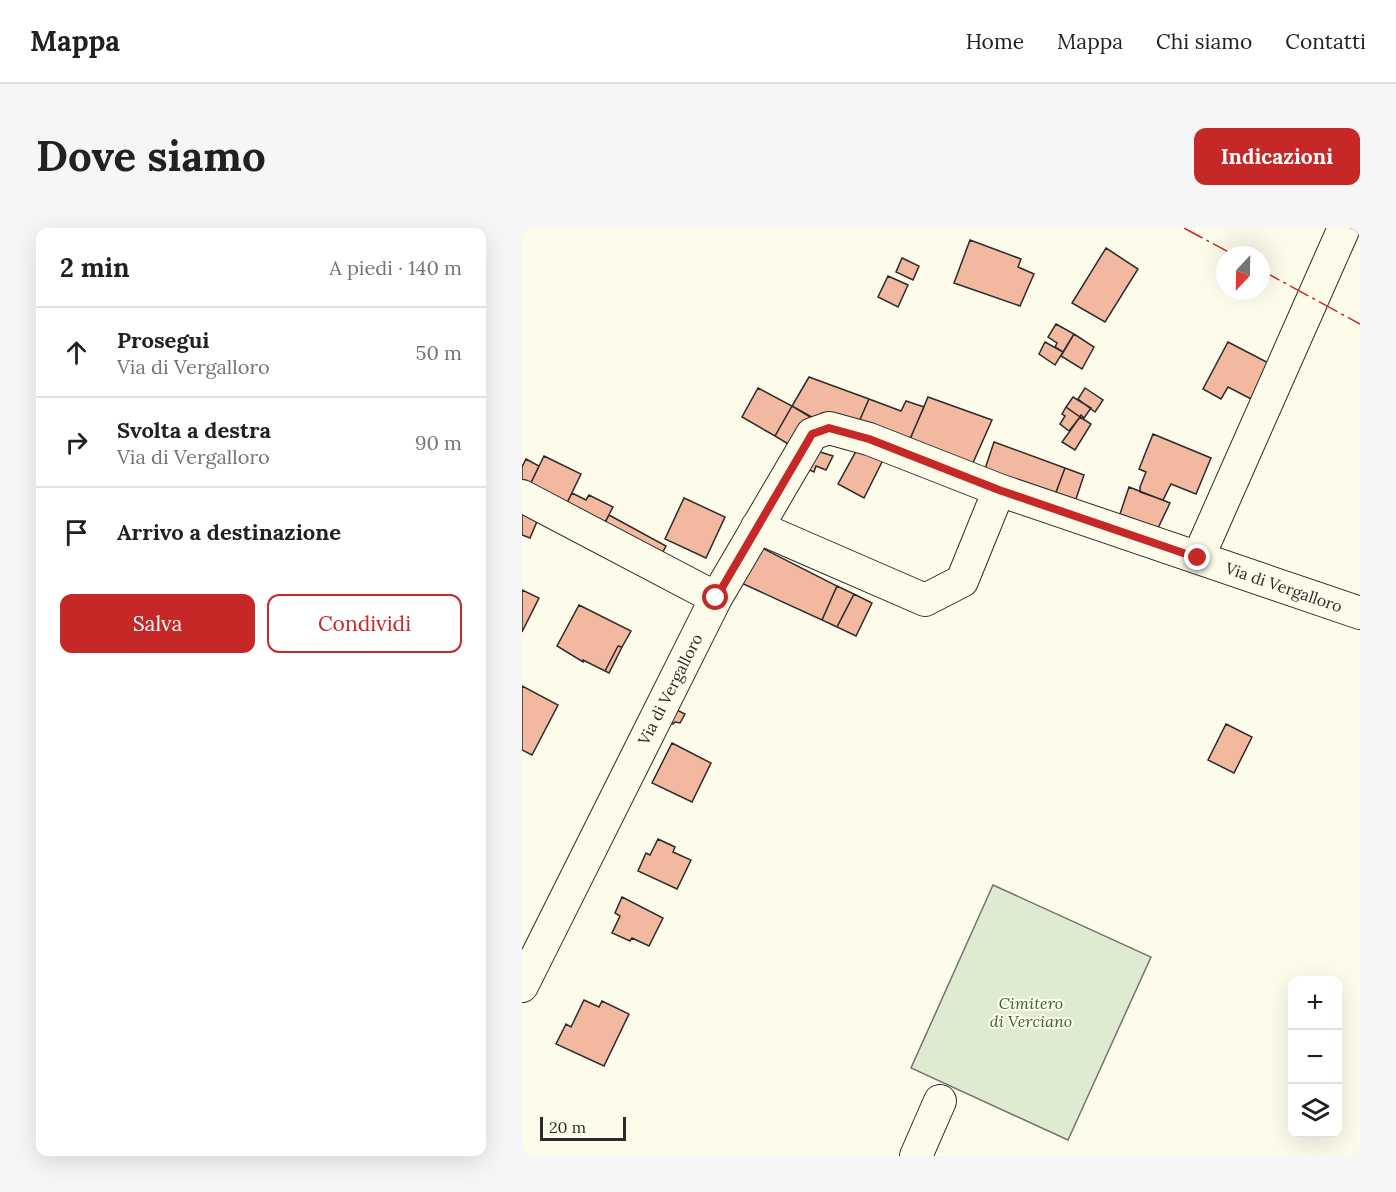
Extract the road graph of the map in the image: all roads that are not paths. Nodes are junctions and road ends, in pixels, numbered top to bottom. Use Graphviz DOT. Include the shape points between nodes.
graph roads {
  1 [pos="1344,228"];
  2 [pos="999,490"];
  3 [pos="522,496"];
  4 [pos="757,527"];
  5 [pos="1198,558"];
  6 [pos="716,598"];
  7 [pos="1360,613"];
  8 [pos="522,986"];
  9 [pos="940,1101"];
  10 [pos="916,1156"];
  1 -- 5 [label="street"];
  2 -- 4 [label="street, Via di Vergalloro" via="869,439 829,428 812,434"];
  2 -- 4 [label="street" via="962,581 925,600"];
  2 -- 5 [label="street, Via di Vergalloro"];
  3 -- 6 [label="street"];
  4 -- 6 [label="street, Via di Vergalloro"];
  5 -- 7 [label="street, Via di Vergalloro"];
  6 -- 8 [label="street, Via di Vergalloro"];
  9 -- 10 [label="street"];
}
